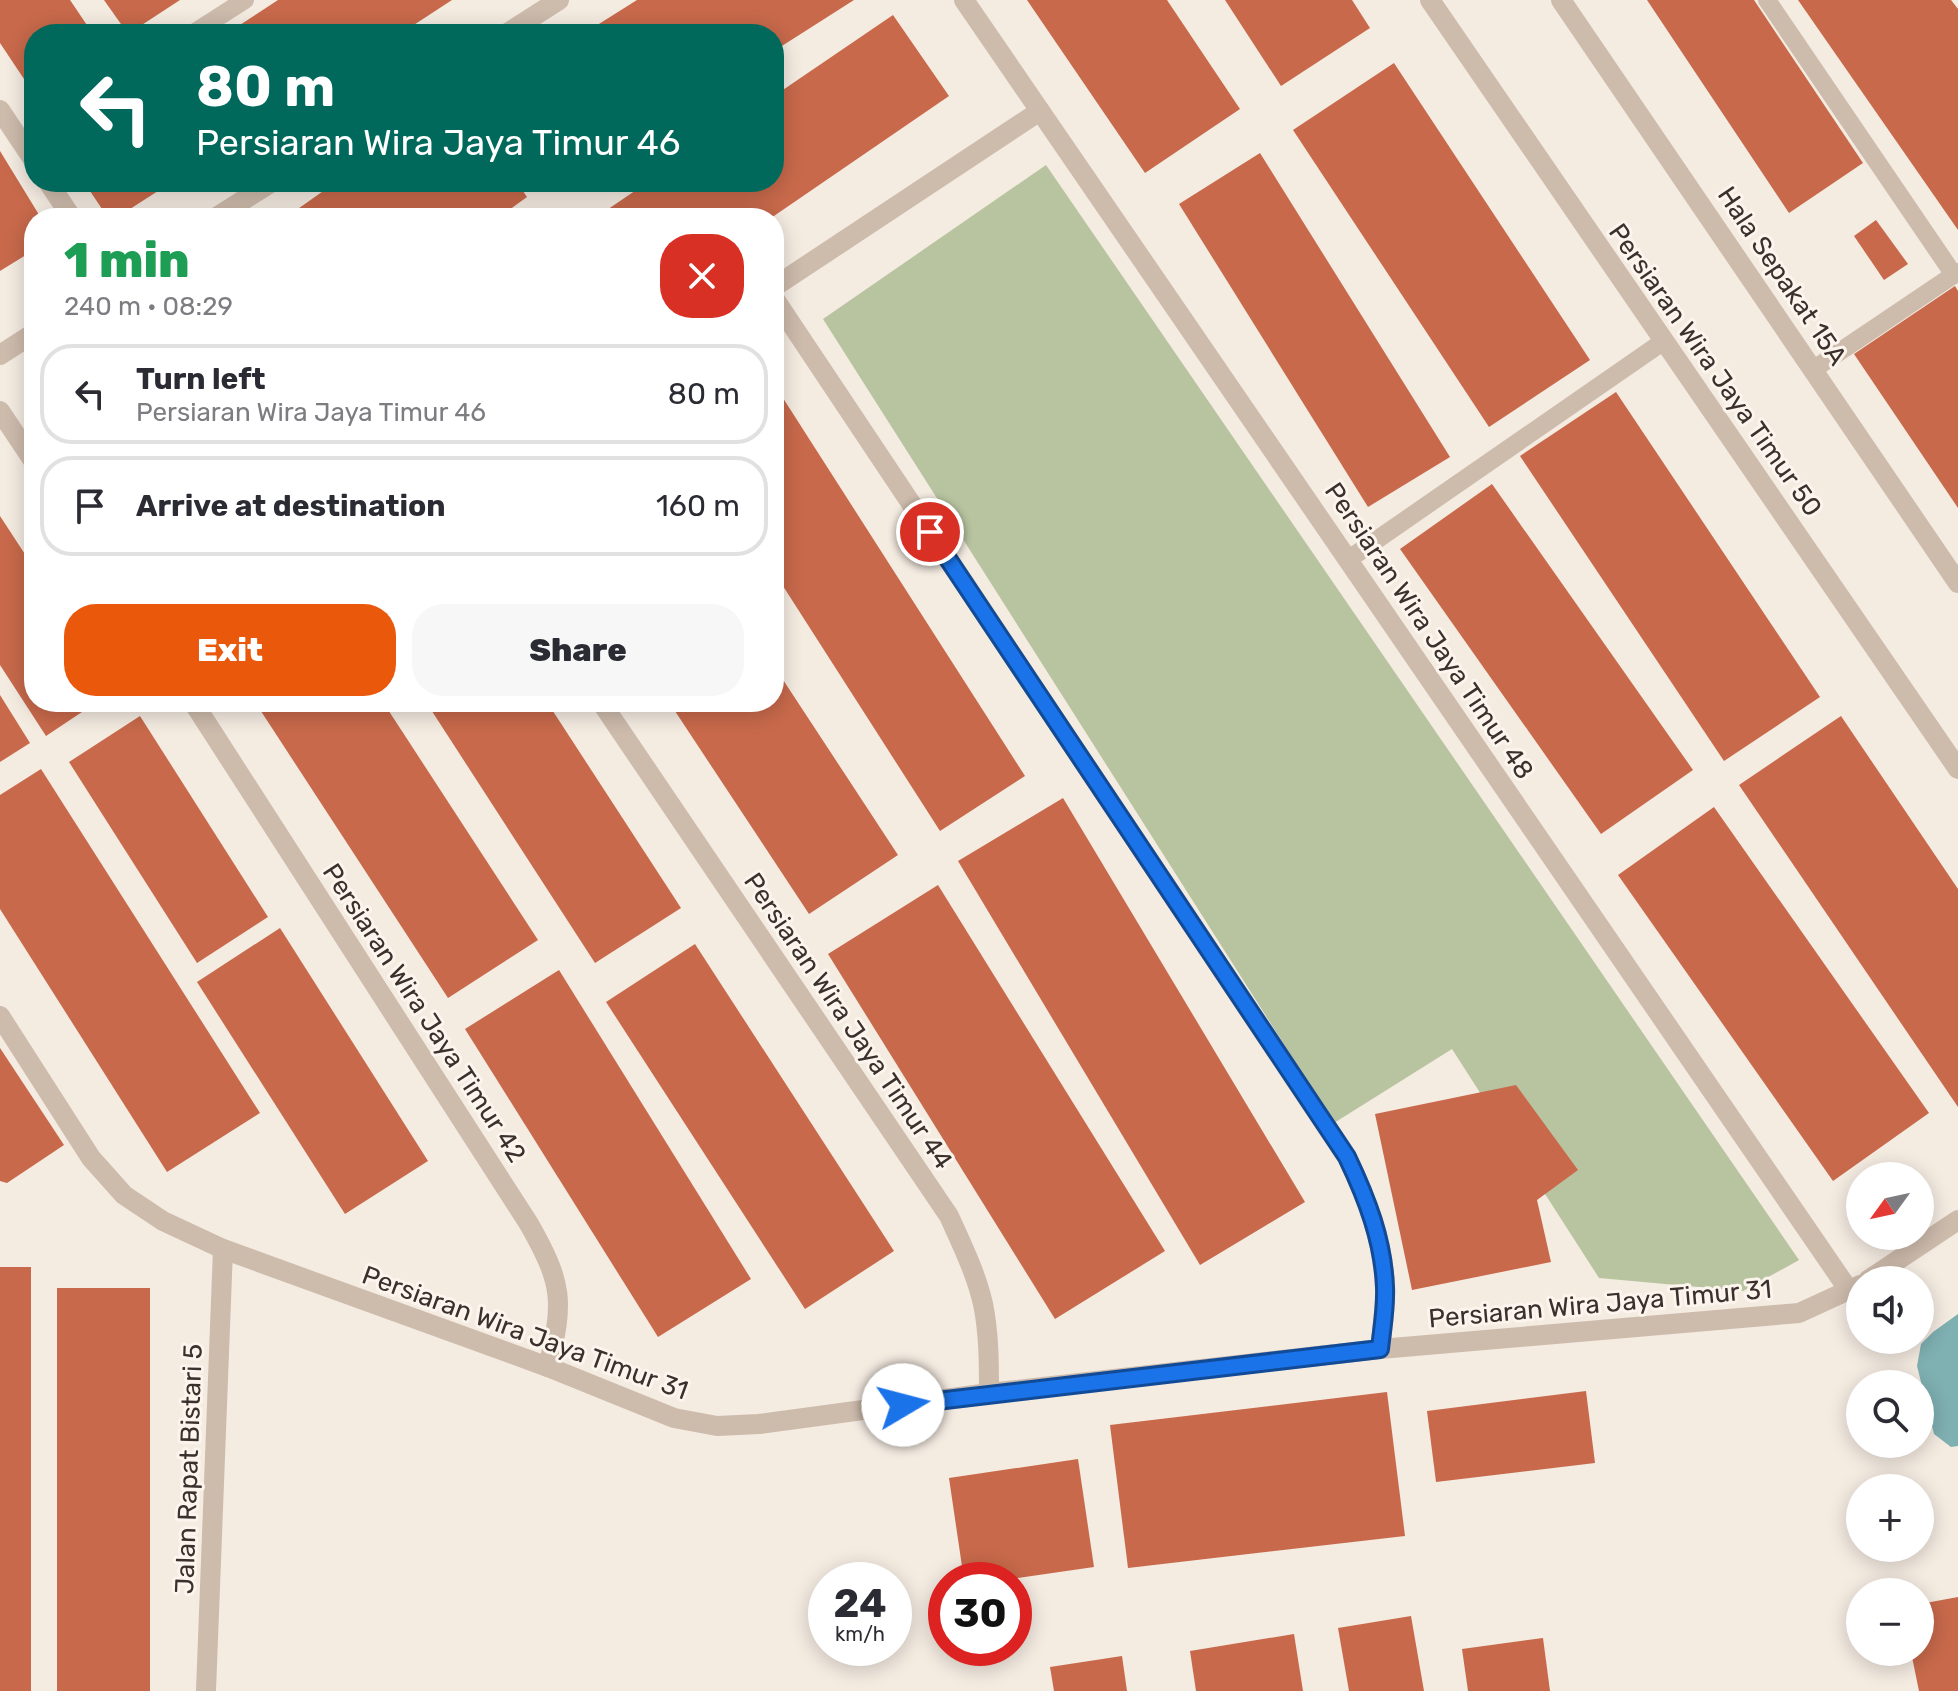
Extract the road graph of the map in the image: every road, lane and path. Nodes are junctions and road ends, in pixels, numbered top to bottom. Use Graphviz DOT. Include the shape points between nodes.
graph roads {
  1 [pos="245,0"];
  2 [pos="559,0"];
  3 [pos="964,0"];
  4 [pos="1430,0"];
  5 [pos="1561,0"];
  6 [pos="1767,0"];
  7 [pos="208,24"];
  8 [pos="522,24"];
  9 [pos="0,110"];
  10 [pos="1040,111"];
  11 [pos="24,140"];
  12 [pos="256,192"];
  13 [pos="231,208"];
  14 [pos="1956,274"];
  15 [pos="784,280"];
  16 [pos="784,313"];
  17 [pos="24,339"];
  18 [pos="1664,341"];
  19 [pos="0,355"];
  20 [pos="1814,369"];
  21 [pos="0,411"];
  22 [pos="24,447"];
  23 [pos="1349,559"];
  24 [pos="1958,583"];
  25 [pos="199,712"];
  26 [pos="608,712"];
  27 [pos="1958,769"];
  28 [pos="0,1016"];
  29 [pos="1958,1220"];
  30 [pos="223,1249"];
  31 [pos="1889,1266"];
  32 [pos="1846,1275"];
  33 [pos="1846,1292"];
  34 [pos="1380,1349"];
  35 [pos="548,1367"];
  36 [pos="989,1393"];
  37 [pos="206,1691"];
  1 -- 7 [label="lane"];
  2 -- 8 [label="street"];
  3 -- 10 [label="street, Persiaran Wira Jaya Timur 48"];
  4 -- 18 [label="street, Persiaran Wira Jaya Timur 50"];
  5 -- 20 [label="street, Hala Sepakat 15A"];
  6 -- 14 [label="lane"];
  9 -- 11 [label="street"];
  10 -- 15 [label="street"];
  10 -- 23 [label="street, Persiaran Wira Jaya Timur 48"];
  12 -- 13 [label="street"];
  14 -- 20 [label="lane"];
  16 -- 34 [label="street" via="1347,1157 1370,1205 1380,1248 1385,1288"];
  17 -- 19 [label="street"];
  18 -- 23 [label="lane"];
  18 -- 27 [label="street, Persiaran Wira Jaya Timur 50"];
  20 -- 24 [label="street, Hala Sepakat 15A"];
  21 -- 22 [label="street"];
  23 -- 32 [label="street, Persiaran Wira Jaya Timur 48"];
  25 -- 35 [label="street, Persiaran Wira Jaya Timur 42" via="551,1262 559,1300"];
  26 -- 36 [label="street, Persiaran Wira Jaya Timur 44" via="949,1216 983,1304"];
  28 -- 30 [label="street, Persiaran Wira Jaya Timur 31" via="91,1158 124,1195 163,1221"];
  29 -- 31 [label="street"];
  30 -- 35 [label="street, Persiaran Wira Jaya Timur 31"];
  30 -- 37 [label="street, Jalan Rapat Bistari 5"];
  33 -- 34 [label="street, Persiaran Wira Jaya Timur 31" via="1799,1313"];
  34 -- 36 [label="street, Persiaran Wira Jaya Timur 31"];
  35 -- 36 [label="street, Persiaran Wira Jaya Timur 31" via="674,1418 717,1426"];
}
